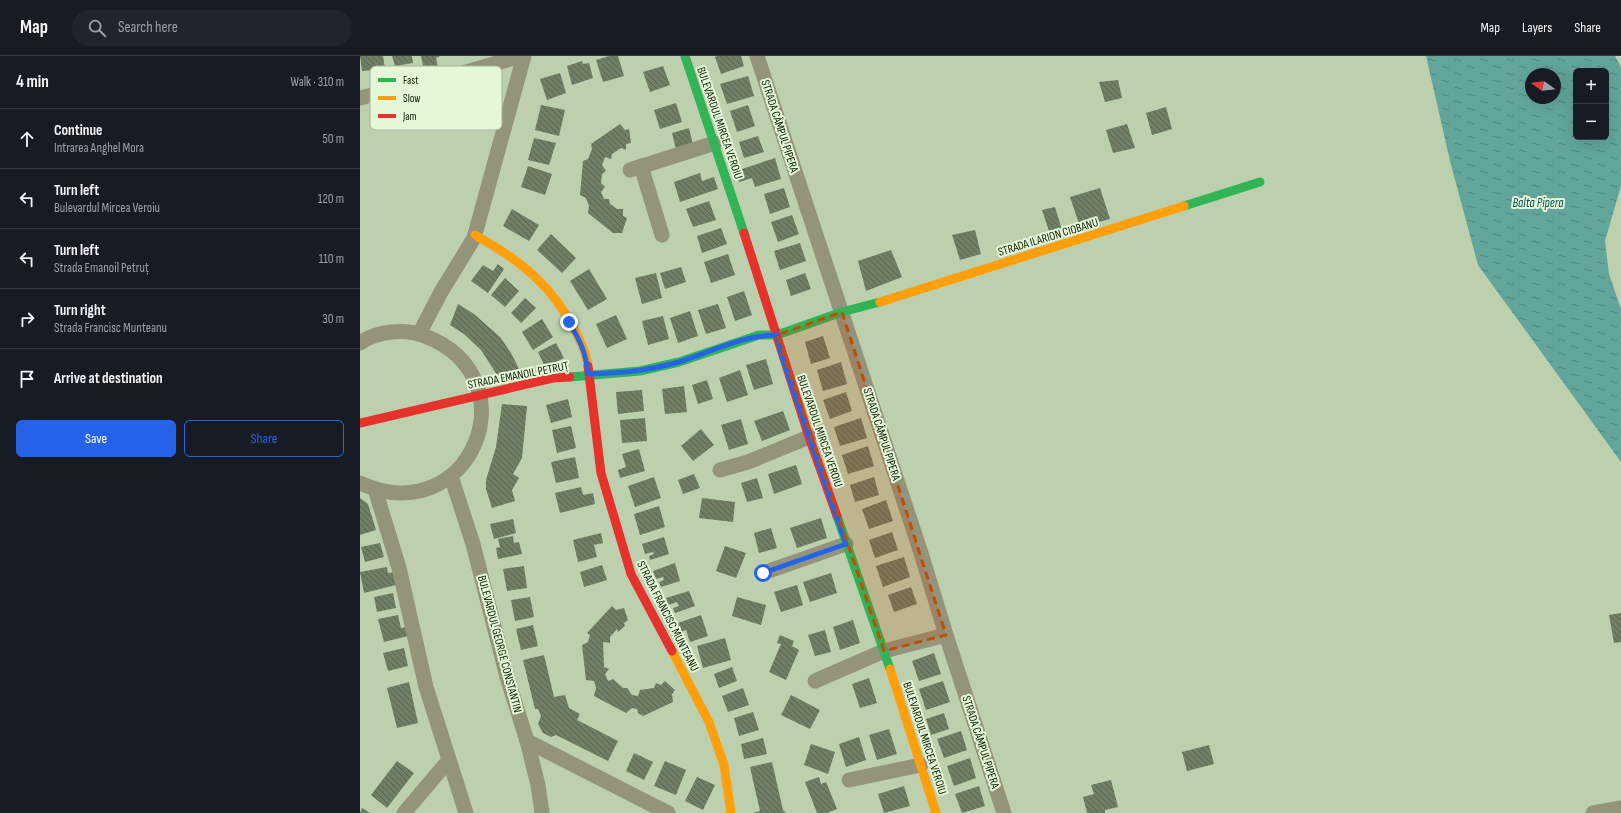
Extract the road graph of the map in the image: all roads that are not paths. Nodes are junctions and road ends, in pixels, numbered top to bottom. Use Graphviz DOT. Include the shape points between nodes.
graph roads {
  1 [pos="521,56"];
  2 [pos="524,56"];
  3 [pos="685,56"];
  4 [pos="757,56"];
  5 [pos="487,66"];
  6 [pos="370,96"];
  7 [pos="360,98"];
  8 [pos="715,143"];
  9 [pos="1260,182"];
  10 [pos="475,235"];
  11 [pos="662,235"];
  12 [pos="842,312"];
  13 [pos="419,334"];
  14 [pos="777,335"];
  15 [pos="360,343"];
  16 [pos="588,374"];
  17 [pos="480,394"];
  18 [pos="360,423"];
  19 [pos="809,437"];
  20 [pos="720,470"];
  21 [pos="451,476"];
  22 [pos="360,483"];
  23 [pos="375,489"];
  24 [pos="846,544"];
  25 [pos="763,573"];
  26 [pos="946,635"];
  27 [pos="884,651"];
  28 [pos="815,681"];
  29 [pos="527,741"];
  30 [pos="449,760"];
  31 [pos="921,765"];
  32 [pos="849,780"];
  33 [pos="1621,808"];
  34 [pos="404,813"];
  35 [pos="466,813"];
  36 [pos="542,813"];
  37 [pos="668,813"];
  38 [pos="731,813"];
  39 [pos="936,813"];
  40 [pos="1004,813"];
  41 [pos="1593,813"];
  1 -- 5 [label="street"];
  2 -- 10 [label="street"];
  3 -- 8 [label="street, BULEVARDUL MIRCEA VEROIU"];
  4 -- 12 [label="street, STRADA CÂMPUL PIPERA"];
  6 -- 7 [label="street"];
  8 -- 11 [label="street" via="636,168"];
  8 -- 14 [label="street, BULEVARDUL MIRCEA VEROIU"];
  9 -- 12 [label="street, STRADA ILARION CIOBANU"];
  10 -- 13 [label="street"];
  10 -- 16 [label="street, STRADA FRANCISC MUNTEANU" via="519,262 543,283 555,298 582,344 587,357"];
  12 -- 14 [label="street, STRADA EMANOIL PETRUȚ"];
  12 -- 26 [label="street, STRADA CÂMPUL PIPERA"];
  13 -- 15 [label="street" via="381,334"];
  13 -- 17 [label="street" via="440,342 458,355 472,373"];
  14 -- 16 [label="street, STRADA EMANOIL PETRUȚ" via="759,335 679,362 640,372"];
  14 -- 19 [label="street, BULEVARDUL MIRCEA VEROIU"];
  16 -- 17 [label="street, STRADA EMANOIL PETRUȚ" via="553,378"];
  16 -- 38 [label="street, STRADA FRANCISC MUNTEANU" via="601,473 631,574 709,722 724,765"];
  17 -- 18 [label="street, STRADA EMANOIL PETRUȚ"];
  17 -- 21 [label="street" via="482,417 477,439 467,460"];
  19 -- 20 [label="street" via="748,462"];
  19 -- 24 [label="street, BULEVARDUL MIRCEA VEROIU"];
  21 -- 23 [label="street" via="428,489 401,494"];
  21 -- 29 [label="street, BULEVARDUL GEORGE CONSTANTIN" via="473,544 507,677"];
  22 -- 23 [label="street"];
  23 -- 30 [label="street" via="399,568 426,687"];
  24 -- 25 [label="street"];
  24 -- 27 [label="street, BULEVARDUL MIRCEA VEROIU"];
  26 -- 27 [label="street"];
  26 -- 40 [label="street, STRADA CÂMPUL PIPERA"];
  27 -- 28 [label="street"];
  27 -- 31 [label="street, BULEVARDUL MIRCEA VEROIU"];
  29 -- 36 [label="street, BULEVARDUL GEORGE CONSTANTIN"];
  29 -- 37 [label="street"];
  30 -- 34 [label="street"];
  30 -- 35 [label="street"];
  31 -- 32 [label="street"];
  31 -- 39 [label="street, BULEVARDUL MIRCEA VEROIU"];
  33 -- 41 [label="street"];
}
